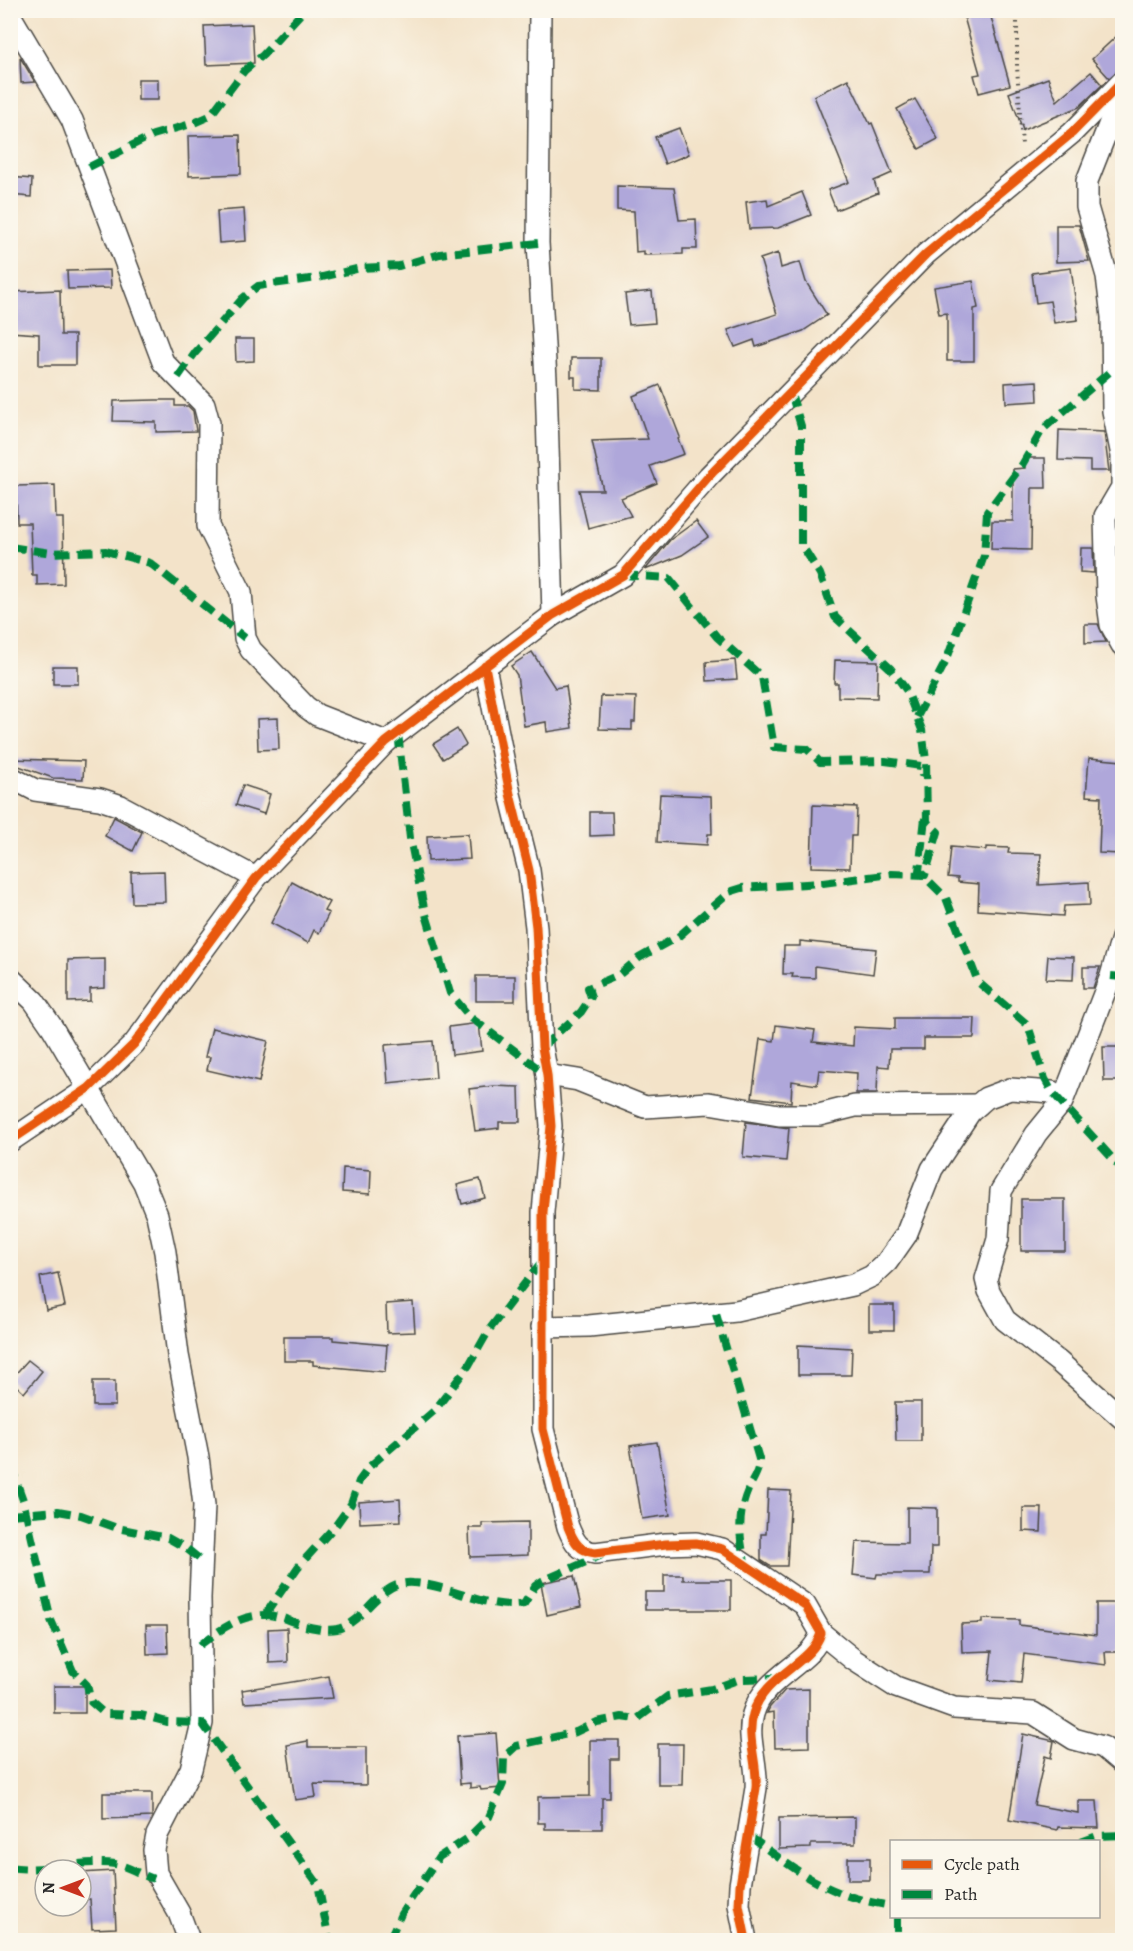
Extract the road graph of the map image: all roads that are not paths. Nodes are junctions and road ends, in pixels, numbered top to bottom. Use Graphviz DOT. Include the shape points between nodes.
graph roads {
  1 [pos="540,10"];
  2 [pos="11,13"];
  3 [pos="1122,82"];
  4 [pos="1122,105"];
  5 [pos="553,615"];
  6 [pos="1122,645"];
  7 [pos="485,666"];
  8 [pos="387,742"];
  9 [pos="10,777"];
  10 [pos="256,878"];
  11 [pos="1122,939"];
  12 [pos="10,978"];
  13 [pos="547,1075"];
  14 [pos="89,1088"];
  15 [pos="1052,1092"];
  16 [pos="978,1105"];
  17 [pos="10,1141"];
  18 [pos="542,1327"];
  19 [pos="1122,1418"];
  20 [pos="821,1633"];
  21 [pos="1122,1763"];
  22 [pos="189,1941"];
  23 [pos="746,1941"];
  1 -- 5 [label="street" via="538,243"];
  2 -- 8 [label="street" via="72,120 163,362 204,404 209,423 208,526 242,592 243,627 248,644 306,707 329,721"];
  3 -- 5 [label="street" via="1072,133 926,254 709,476 623,575"];
  4 -- 6 [label="street" via="1111,120 1087,182 1087,207 1107,276 1112,317 1113,411 1122,456 1122,487 1106,516 1107,596 1111,625"];
  5 -- 7 [label="street"];
  7 -- 8 [label="street"];
  7 -- 13 [label="street" via="531,881"];
  8 -- 10 [label="street"];
  9 -- 10 [label="street" via="35,790 100,799 121,806"];
  10 -- 14 [label="street" via="156,1017"];
  11 -- 19 [label="street" via="1062,1102 1036,1134 1001,1191 998,1239 986,1279 1005,1320"];
  12 -- 14 [label="street" via="34,1000"];
  13 -- 16 [label="street" via="584,1082 645,1107 709,1103 779,1114 819,1115 855,1106"];
  13 -- 18 [label="street" via="551,1126 543,1212"];
  14 -- 17 [label="street"];
  14 -- 22 [label="street" via="144,1183 157,1215 204,1505 200,1598 202,1723 191,1769 157,1835 154,1850 156,1873 179,1913"];
  15 -- 16 [label="street" via="1011,1089"];
  16 -- 18 [label="street" via="932,1169 906,1235 872,1276 853,1285 736,1311"];
  18 -- 20 [label="street" via="543,1429 573,1540 583,1551 595,1553 666,1544 722,1549 805,1605"];
  20 -- 21 [label="street" via="896,1687 954,1708 1033,1713 1074,1739 1103,1747"];
  20 -- 23 [label="street" via="816,1645 771,1683 752,1716 756,1788 739,1905"];
}
